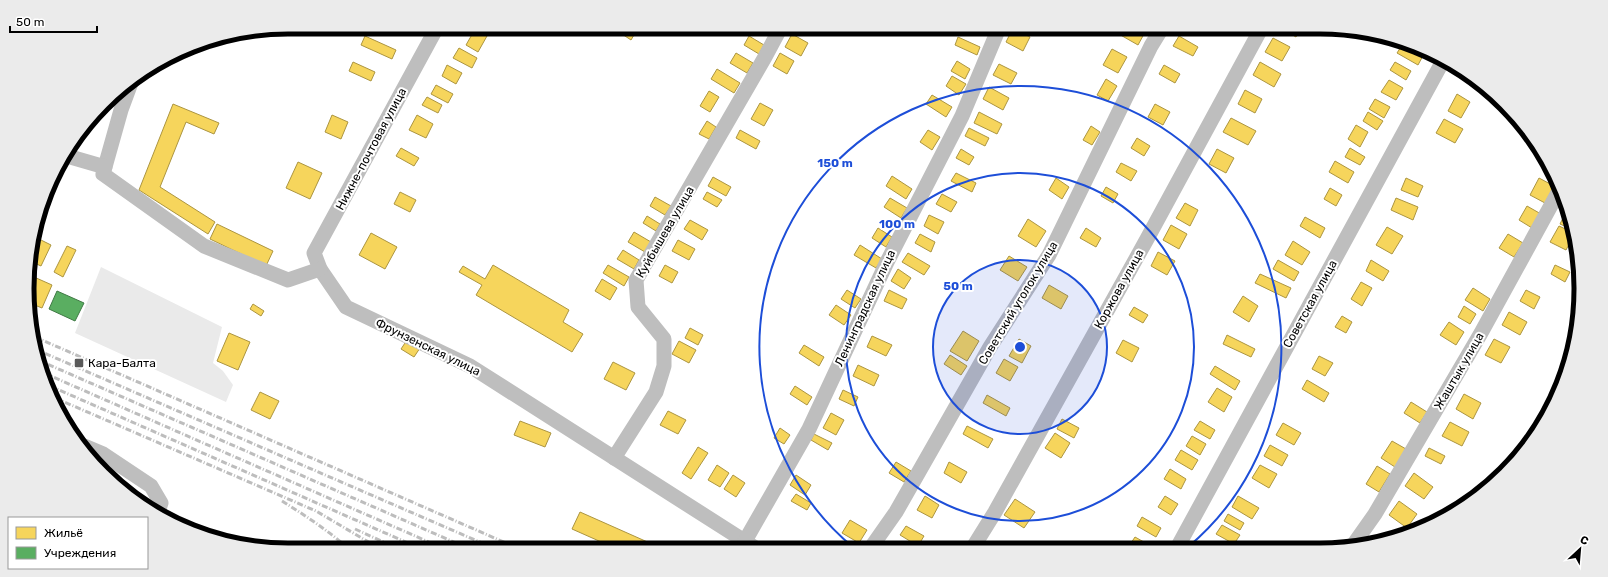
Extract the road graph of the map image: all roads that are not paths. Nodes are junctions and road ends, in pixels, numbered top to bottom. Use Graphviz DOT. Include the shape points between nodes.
graph roads {
  1 [pos="433,34"];
  2 [pos="778,34"];
  3 [pos="996,34"];
  4 [pos="1158,34"];
  5 [pos="1258,34"];
  6 [pos="1441,65"];
  7 [pos="127,92"];
  8 [pos="70,157"];
  9 [pos="104,170"];
  10 [pos="1556,196"];
  11 [pos="320,269"];
  12 [pos="92,449"];
  13 [pos="614,458"];
  14 [pos="160,508"];
  15 [pos="1356,540"];
  16 [pos="748,543"];
  17 [pos="752,543"];
  18 [pos="874,543"];
  19 [pos="975,543"];
  20 [pos="1180,543"];
  1 -- 11 [label="street, Нижне-почтовая улица" via="314,253"];
  2 -- 13 [label="street, Куйбышева улица" via="636,280 638,307 664,339 664,366 656,392"];
  3 -- 17 [label="street, Ленинградская улица" via="962,116 887,262 809,429"];
  4 -- 18 [label="street, Советский уголок улица" via="1049,255 990,347 896,512"];
  5 -- 19 [label="street, Коржова улица" via="1151,232"];
  6 -- 20 [label="street, Советская улица"];
  7 -- 9 [label="street"];
  8 -- 9 [label="street"];
  9 -- 11 [label="street" via="204,246 288,280"];
  10 -- 15 [label="street, Жаштык улица" via="1481,333 1375,514"];
  11 -- 13 [label="street, Фрунзенская улица" via="346,307 470,366"];
  12 -- 14 [label="street" via="151,486"];
  13 -- 16 [label="street, Фрунзенская улица"];
}
